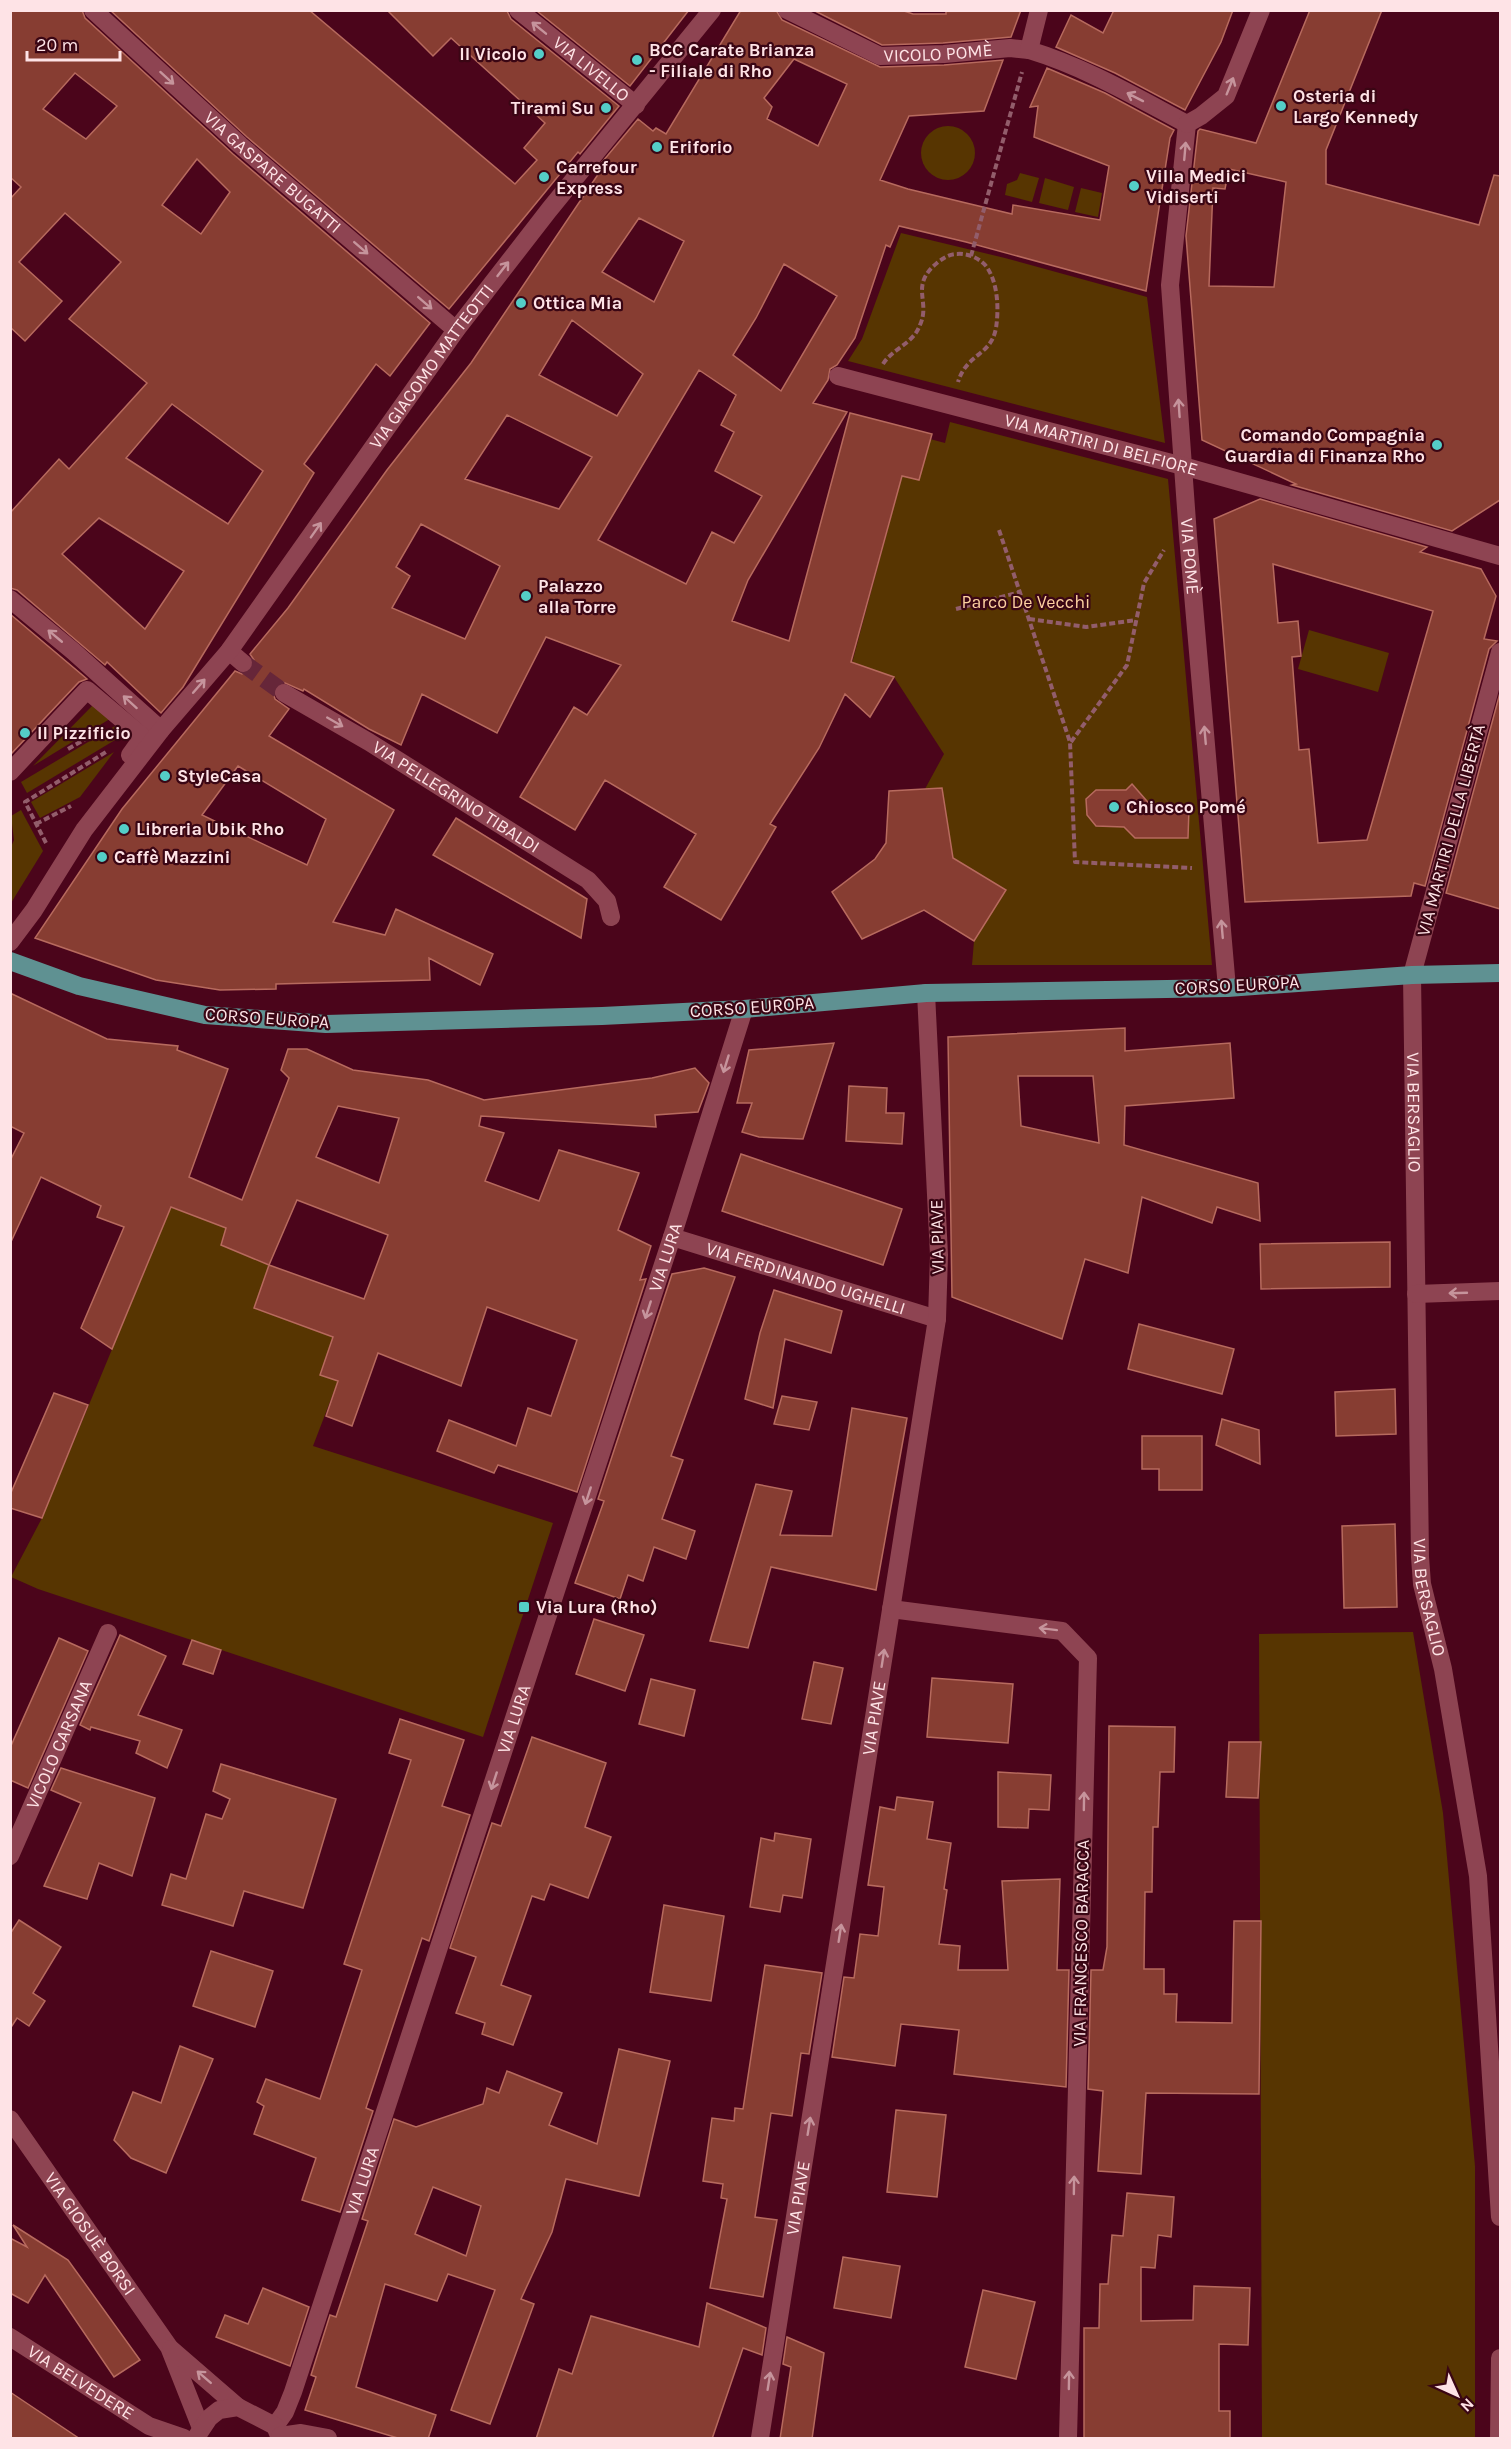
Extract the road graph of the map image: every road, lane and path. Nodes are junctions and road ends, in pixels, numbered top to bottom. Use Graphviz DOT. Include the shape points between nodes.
graph roads {
  1 [pos="93,10"];
  2 [pos="518,10"];
  3 [pos="712,10"];
  4 [pos="787,10"];
  5 [pos="1039,10"];
  6 [pos="1261,10"];
  7 [pos="1029,50"];
  8 [pos="636,105"];
  9 [pos="1188,123"];
  10 [pos="971,256"];
  11 [pos="456,330"];
  12 [pos="838,376"];
  13 [pos="875,386"];
  14 [pos="952,406"];
  15 [pos="1183,466"];
  16 [pos="999,530"];
  17 [pos="1188,536"];
  18 [pos="1500,556"];
  19 [pos="1020,592"];
  20 [pos="10,599"];
  21 [pos="956,609"];
  22 [pos="1029,619"];
  23 [pos="1136,620"];
  24 [pos="1500,652"];
  25 [pos="284,693"];
  26 [pos="120,718"];
  27 [pos="161,730"];
  28 [pos="136,733"];
  29 [pos="1070,742"];
  30 [pos="62,753"];
  31 [pos="10,772"];
  32 [pos="55,861"];
  33 [pos="1216,869"];
  34 [pos="611,916"];
  35 [pos="10,921"];
  36 [pos="10,942"];
  37 [pos="10,962"];
  38 [pos="1500,973"];
  39 [pos="1412,975"];
  40 [pos="1227,987"];
  41 [pos="927,993"];
  42 [pos="744,1009"];
  43 [pos="672,1237"];
  44 [pos="1500,1291"];
  45 [pos="1416,1294"];
  46 [pos="937,1319"];
  47 [pos="891,1609"];
  48 [pos="108,1633"];
  49 [pos="10,1856"];
  50 [pos="10,2119"];
  51 [pos="1500,2217"];
  52 [pos="10,2337"];
  53 [pos="169,2348"];
  54 [pos="1500,2358"];
  55 [pos="238,2407"];
  56 [pos="199,2433"];
  57 [pos="278,2434"];
  58 [pos="184,2439"];
  59 [pos="327,2439"];
  60 [pos="760,2439"];
  61 [pos="1068,2439"];
  62 [pos="1499,2439"];
  1 -- 11 [label="street, VIA GASPARE BUGATTI, one-way" via="240,145"];
  8 -- 2 [label="street, VIA LIVELLO, one-way"];
  3 -- 8 [label="street, VIA GIACOMO MATTEOTTI"];
  4 -- 7 [label="street, VICOLO POMÈ" via="880,56"];
  5 -- 7 [label="street"];
  9 -- 6 [label="street, one-way" via="1226,96"];
  9 -- 7 [label="street, VICOLO POMÈ, one-way" via="1106,81"];
  7 -- 10 [label="path"];
  11 -- 8 [label="street, VIA GIACOMO MATTEOTTI, one-way"];
  15 -- 9 [label="street, VIA POMÈ, one-way" via="1170,285"];
  10 -- 13 [label="path" via="956,254 943,258 929,270 922,282 921,324 911,340 886,358"];
  10 -- 14 [label="path" via="986,267 992,278 996,328 985,350 963,368"];
  27 -- 11 [label="street, VIA GIACOMO MATTEOTTI, one-way" via="236,657"];
  12 -- 13 [label="street, VIA MARTIRI DI BELFIORE"];
  13 -- 14 [label="street, VIA MARTIRI DI BELFIORE"];
  14 -- 15 [label="street, VIA MARTIRI DI BELFIORE"];
  15 -- 17 [label="street, VIA POMÈ"];
  15 -- 18 [label="street, VIA MARTIRI DI BELFIORE"];
  16 -- 19 [label="path"];
  17 -- 23 [label="path" via="1172,538 1166,547 1144,583"];
  33 -- 17 [label="street, VIA POMÈ, one-way"];
  19 -- 21 [label="path"];
  19 -- 22 [label="path"];
  27 -- 20 [label="street, one-way"];
  22 -- 23 [label="path" via="1086,627"];
  22 -- 29 [label="path"];
  23 -- 29 [label="path" via="1127,665"];
  24 -- 39 [label="street, VIA MARTIRI DELLA LIBERTÀ"];
  25 -- 34 [label="street, VIA PELLEGRINO TIBALDI, one-way" via="588,880 607,902"];
  26 -- 28 [label="street"];
  26 -- 30 [label="path"];
  26 -- 31 [label="street" via="87,690"];
  27 -- 36 [label="street, VIA GIACOMO MATTEOTTI" via="84,831"];
  28 -- 32 [label="street" via="143,737"];
  28 -- 32 [label="path" via="25,802"];
  29 -- 33 [label="path" via="1075,862"];
  32 -- 35 [label="street" via="17,918"];
  40 -- 33 [label="street, VIA POMÈ, one-way"];
  37 -- 42 [label="main road, CORSO EUROPA" via="79,986 205,1015 326,1024"];
  38 -- 39 [label="main road, CORSO EUROPA"];
  39 -- 40 [label="main road, CORSO EUROPA"];
  39 -- 45 [label="street, VIA BERSAGLIO"];
  40 -- 41 [label="main road, CORSO EUROPA"];
  41 -- 42 [label="main road, CORSO EUROPA"];
  41 -- 46 [label="street, VIA PIAVE" via="939,1255"];
  42 -- 43 [label="street, VIA LURA, one-way"];
  43 -- 46 [label="street, VIA FERDINANDO UGHELLI"];
  43 -- 57 [label="street, VIA LURA, one-way"];
  44 -- 45 [label="street, one-way"];
  45 -- 51 [label="street, VIA BERSAGLIO" via="1422,1584 1443,1669 1478,1876"];
  46 -- 47 [label="street, VIA PIAVE"];
  60 -- 47 [label="street, VIA PIAVE, one-way"];
  61 -- 47 [label="street, VIA FRANCESCO BARACCA, one-way" via="1088,1658 1062,1631"];
  48 -- 49 [label="street, VICOLO CARSANA"];
  50 -- 53 [label="street, VIA GIOSUÈ BORSI"];
  52 -- 58 [label="street, VIA BELVEDERE" via="149,2426"];
  55 -- 53 [label="street, VIA GIOSUÈ BORSI, one-way"];
  53 -- 56 [label="street, VIA GIOSUÈ BORSI"];
  54 -- 62 [label="street"];
  55 -- 56 [label="street" via="219,2410"];
  55 -- 57 [label="street, VIA GIOSUÈ BORSI"];
  57 -- 59 [label="street" via="301,2433"];
}
